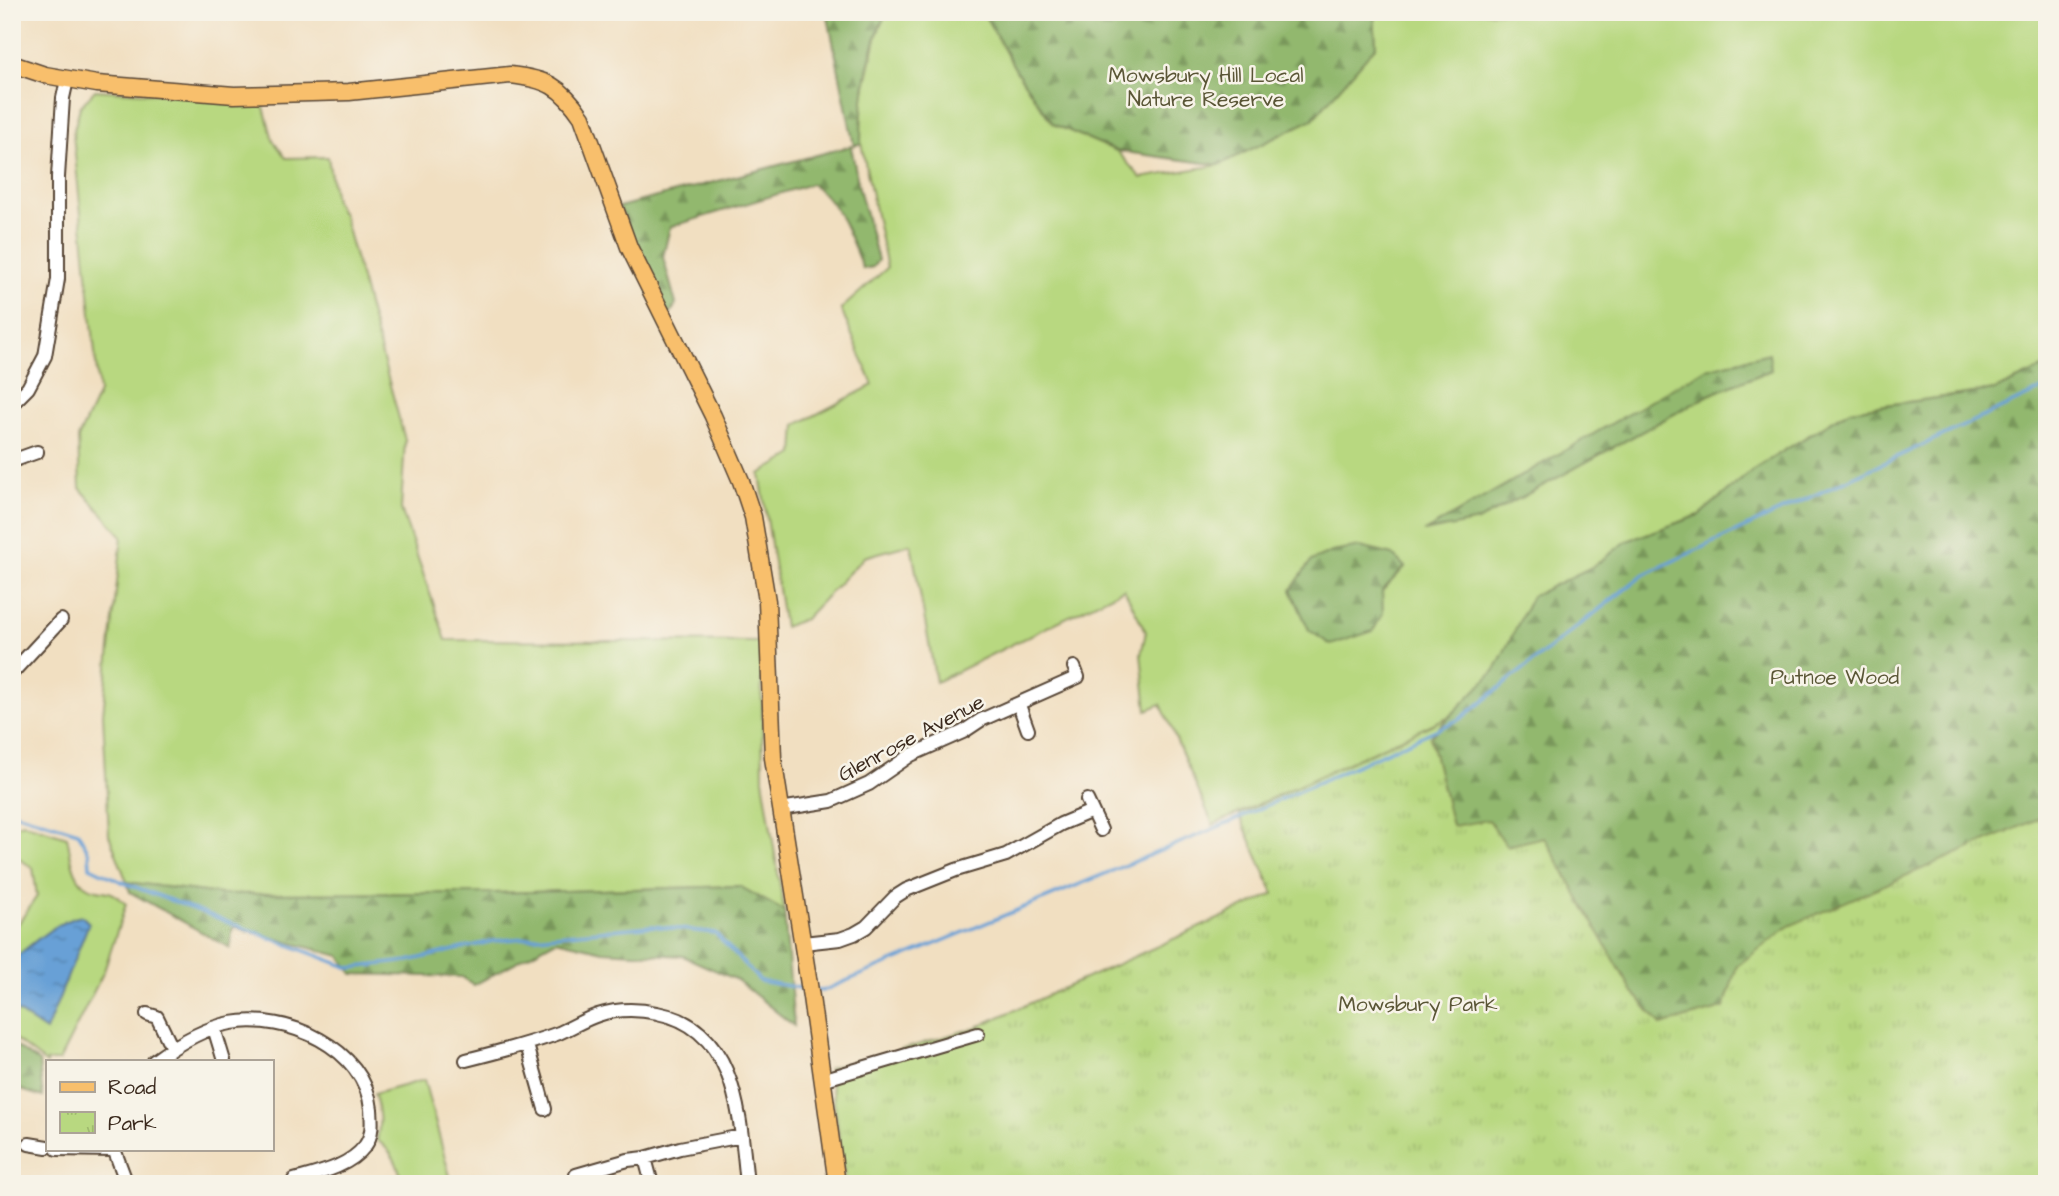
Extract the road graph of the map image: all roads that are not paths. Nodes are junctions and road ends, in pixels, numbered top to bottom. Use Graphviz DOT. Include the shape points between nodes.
graph roads {
  1 [pos="12,64"];
  2 [pos="67,80"];
  3 [pos="12,404"];
  4 [pos="37,452"];
  5 [pos="12,461"];
  6 [pos="61,620"];
  7 [pos="1073,667"];
  8 [pos="12,673"];
  9 [pos="1018,705"];
  10 [pos="1028,730"];
  11 [pos="780,809"];
  12 [pos="1101,830"];
  13 [pos="803,943"];
  14 [pos="157,1015"];
  15 [pos="215,1028"];
  16 [pos="978,1034"];
  17 [pos="527,1045"];
  18 [pos="172,1048"];
  19 [pos="155,1060"];
  20 [pos="223,1060"];
  21 [pos="466,1060"];
  22 [pos="822,1080"];
  23 [pos="545,1109"];
  24 [pos="742,1136"];
  25 [pos="29,1144"];
  26 [pos="46,1147"];
  27 [pos="114,1150"];
  28 [pos="645,1158"];
  29 [pos="576,1175"];
  30 [pos="294,1180"];
  31 [pos="127,1184"];
  32 [pos="652,1184"];
  33 [pos="747,1184"];
  34 [pos="837,1184"];
  1 -- 2 [label="main road"];
  2 -- 3 [label="street" via="58,177 56,292 45,356 28,388"];
  2 -- 11 [label="main road" via="273,95 510,75 537,78 571,100 582,117 629,247 713,416 752,517 767,601 773,758"];
  4 -- 5 [label="street"];
  6 -- 8 [label="street"];
  7 -- 9 [label="street, Glenrose Avenue" via="1078,677"];
  9 -- 10 [label="street, Glenrose Avenue"];
  9 -- 11 [label="street, Glenrose Avenue" via="911,755 869,784 831,801"];
  11 -- 13 [label="main road"];
  12 -- 13 [label="street" via="1090,806 1006,856 906,890 854,934"];
  13 -- 22 [label="main road"];
  14 -- 18 [label="street"];
  15 -- 18 [label="street"];
  15 -- 20 [label="street"];
  15 -- 30 [label="street" via="253,1022 299,1030 335,1050 362,1079 372,1116 364,1147 337,1167"];
  16 -- 22 [label="street"];
  17 -- 21 [label="street"];
  17 -- 23 [label="street"];
  17 -- 24 [label="street" via="598,1015 623,1010 664,1014 681,1021 712,1046 724,1064"];
  18 -- 19 [label="street"];
  22 -- 34 [label="main road"];
  24 -- 28 [label="street"];
  24 -- 33 [label="street"];
  25 -- 26 [label="street"];
  27 -- 31 [label="street"];
  28 -- 29 [label="street"];
  28 -- 32 [label="street"];
}
